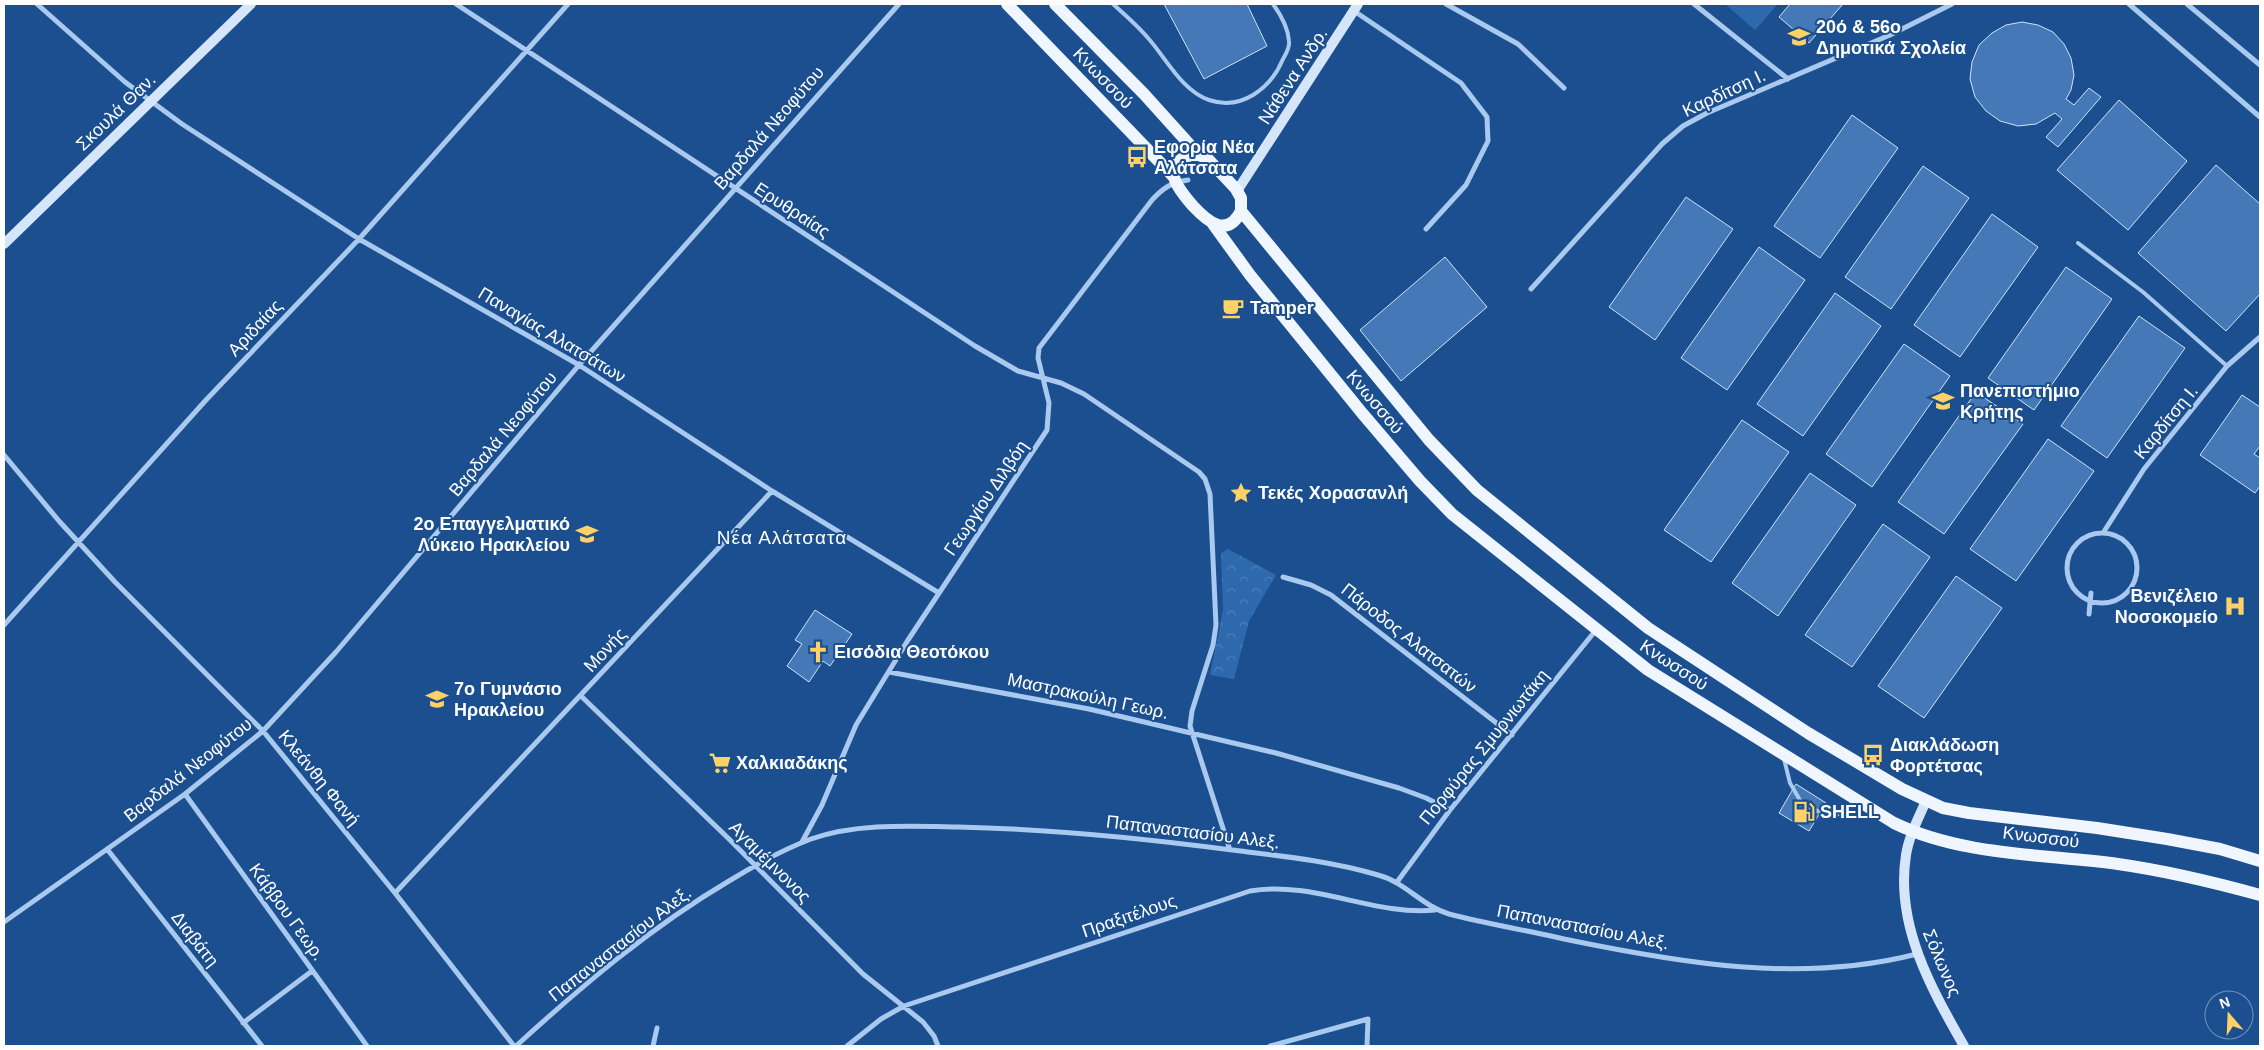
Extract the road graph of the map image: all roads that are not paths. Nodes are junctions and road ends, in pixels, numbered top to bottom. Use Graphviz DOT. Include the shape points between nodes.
graph roads {
  1 [pos="37,4"];
  2 [pos="251,4"];
  3 [pos="456,4"];
  4 [pos="568,4"];
  5 [pos="899,4"];
  6 [pos="1007,4"];
  7 [pos="1055,4"];
  8 [pos="1113,4"];
  9 [pos="1272,4"];
  10 [pos="1446,4"];
  11 [pos="1694,4"];
  12 [pos="1952,4"];
  13 [pos="2129,4"];
  14 [pos="2187,4"];
  15 [pos="1356,7"];
  16 [pos="525,50"];
  17 [pos="2260,65"];
  18 [pos="1788,79"];
  19 [pos="1564,88"];
  20 [pos="151,102"];
  21 [pos="2260,117"];
  22 [pos="1199,155"];
  23 [pos="1174,179"];
  24 [pos="1188,180"];
  25 [pos="734,189"];
  26 [pos="1237,191"];
  27 [pos="1241,211"];
  28 [pos="1213,224"];
  29 [pos="1426,229"];
  30 [pos="359,239"];
  31 [pos="2078,243"];
  32 [pos="4,244"];
  33 [pos="1531,289"];
  34 [pos="2260,337"];
  35 [pos="579,365"];
  36 [pos="2227,366"];
  37 [pos="1043,378"];
  38 [pos="4,455"];
  39 [pos="772,491"];
  40 [pos="2103,533"];
  41 [pos="80,542"];
  42 [pos="1283,577"];
  43 [pos="938,593"];
  44 [pos="2091,593"];
  45 [pos="2090,601"];
  46 [pos="2089,614"];
  47 [pos="4,625"];
  48 [pos="1596,630"];
  49 [pos="889,672"];
  50 [pos="581,696"];
  51 [pos="263,730"];
  52 [pos="1192,733"];
  53 [pos="1512,735"];
  54 [pos="1783,755"];
  55 [pos="185,794"];
  56 [pos="1926,801"];
  57 [pos="1860,802"];
  58 [pos="1450,810"];
  59 [pos="1913,832"];
  60 [pos="802,842"];
  61 [pos="107,849"];
  62 [pos="1230,850"];
  63 [pos="2260,861"];
  64 [pos="755,866"];
  65 [pos="1397,882"];
  66 [pos="395,892"];
  67 [pos="2260,895"];
  68 [pos="1436,910"];
  69 [pos="4,922"];
  70 [pos="1917,954"];
  71 [pos="312,971"];
  72 [pos="904,1006"];
  73 [pos="243,1023"];
  74 [pos="657,1028"];
  75 [pos="262,1046"];
  76 [pos="367,1046"];
  77 [pos="515,1046"];
  78 [pos="653,1046"];
  79 [pos="847,1046"];
  80 [pos="938,1046"];
  81 [pos="1270,1046"];
  82 [pos="1367,1046"];
  83 [pos="1964,1046"];
  1 -- 20 [label="street, Παναγίας Αλατσάτων"];
  2 -- 20 [label="street, Σκουλά Θαν."];
  3 -- 16 [label="street, Ερυθραίας"];
  4 -- 16 [label="street, Αριδαίας"];
  5 -- 25 [label="street, Βαρδαλά Νεοφύτου"];
  6 -- 23 [label="main road, Κνωσσού"];
  7 -- 22 [label="main road, Κνωσσού"];
  8 -- 9 [label="lane" via="1148,38 1195,93 1209,100 1232,104 1260,92 1278,73 1290,44 1286,25"];
  10 -- 19 [label="street" via="1518,44"];
  11 -- 18 [label="street"];
  12 -- 18 [label="street, Καρδίτση Ι."];
  13 -- 21 [label="street"];
  14 -- 17 [label="street"];
  15 -- 26 [label="street, Νάθενα Ανδρ."];
  15 -- 29 [label="street" via="1461,83 1487,117 1488,141 1466,185"];
  16 -- 25 [label="street, Ερυθραίας"];
  16 -- 30 [label="street, Αριδαίας"];
  18 -- 33 [label="street, Καρδίτση Ι." via="1707,113 1673,133"];
  20 -- 30 [label="street, Παναγίας Αλατσάτων"];
  20 -- 32 [label="street, Σκουλά Θαν."];
  22 -- 23 [label="main road" via="1180,161"];
  22 -- 26 [label="main road" via="1210,161"];
  23 -- 24 [label="street"];
  23 -- 28 [label="main road" via="1178,190"];
  23 -- 37 [label="street, Γεωργίου Διλβόη" via="1152,200 1039,348"];
  25 -- 35 [label="street, Βαρδαλά Νεοφύτου"];
  25 -- 37 [label="street, Ερυθραίας" via="975,346 1018,372"];
  26 -- 27 [label="main road" via="1242,200"];
  27 -- 28 [label="main road" via="1229,224"];
  27 -- 56 [label="main road, Κνωσσού" via="1466,480 1617,604 1691,658 1839,752"];
  28 -- 48 [label="main road, Κνωσσού" via="1337,383 1438,501 1474,534"];
  30 -- 35 [label="street, Παναγίας Αλατσάτων"];
  30 -- 41 [label="street, Αριδαίας" via="206,400"];
  31 -- 36 [label="lane" via="2143,292"];
  34 -- 36 [label="street, Καρδίτση Ι."];
  35 -- 39 [label="street, Παναγίας Αλατσάτων"];
  35 -- 51 [label="street, Βαρδαλά Νεοφύτου" via="336,652"];
  36 -- 40 [label="street, Καρδίτση Ι." via="2144,469"];
  37 -- 43 [label="street, Γεωργίου Διλβόη" via="1049,403 1047,430"];
  37 -- 52 [label="street, Μαστρακούλη Γεωρ." via="1091,398 1199,472 1207,485 1216,625 1210,657 1192,710"];
  38 -- 41 [label="street, Κλεάνθη Φανή"];
  39 -- 43 [label="street, Παναγίας Αλατσάτων"];
  39 -- 50 [label="street, Μονής"];
  40 -- 45 [label="street" via="2087,536 2077,543 2067,564 2067,576 2072,587"];
  40 -- 45 [label="street" via="2120,537 2129,544 2136,560 2136,577 2124,596 2106,602"];
  41 -- 47 [label="street, Αριδαίας"];
  41 -- 51 [label="street, Κλεάνθη Φανή" via="163,631"];
  42 -- 53 [label="street, Πάροδος Αλατσατών" via="1331,595"];
  43 -- 49 [label="street, Γεωργίου Διλβόη"];
  44 -- 45 [label="street"];
  45 -- 46 [label="street"];
  48 -- 53 [label="street, Πορφύρας Σμυρνιωτάκη"];
  48 -- 54 [label="main road, Κνωσσού" via="1664,681"];
  49 -- 52 [label="street, Μαστρακούλη Γεωρ." via="1051,701"];
  49 -- 60 [label="street, Γεωργίου Διλβόη" via="856,725 822,806"];
  50 -- 64 [label="street, Αγαμέμνονος"];
  50 -- 66 [label="street, Μονής"];
  51 -- 55 [label="street, Βαρδαλά Νεοφύτου"];
  51 -- 66 [label="street, Κλεάνθη Φανή"];
  52 -- 58 [label="street, Μαστρακούλη Γεωρ." via="1383,783"];
  52 -- 62 [label="street, Μαστρακούλη Γεωρ."];
  53 -- 58 [label="street, Πορφύρας Σμυρνιωτάκη"];
  54 -- 57 [label="main road, Κνωσσού"];
  54 -- 57 [label="lane" via="1790,783 1801,802 1825,815 1842,814"];
  55 -- 61 [label="street, Βαρδαλά Νεοφύτου"];
  55 -- 71 [label="street, Κάββου Γεωρ."];
  56 -- 59 [label="street, Σόλωνος"];
  56 -- 63 [label="main road, Κνωσσού" via="1969,813 2167,839"];
  57 -- 59 [label="main road, Κνωσσού"];
  58 -- 65 [label="street, Πορφύρας Σμυρνιωτάκη"];
  59 -- 67 [label="main road, Κνωσσού" via="1958,844 2184,875"];
  59 -- 70 [label="street, Σόλωνος" via="1906,854 1904,879 1906,906"];
  60 -- 62 [label="street, Παπαναστασίου Αλεξ." via="852,830 939,827 1109,835"];
  60 -- 64 [label="street, Παπαναστασίου Αλεξ."];
  61 -- 69 [label="street, Βαρδαλά Νεοφύτου"];
  61 -- 73 [label="street, Διαβάτη"];
  62 -- 65 [label="street, Παπαναστασίου Αλεξ." via="1330,864 1374,873"];
  64 -- 72 [label="street, Αγαμέμνονος" via="863,974"];
  64 -- 77 [label="street, Παπαναστασίου Αλεξ." via="685,908 643,938"];
  65 -- 68 [label="street, Παπαναστασίου Αλεξ."];
  66 -- 77 [label="street, Κλεάνθη Φανή"];
  68 -- 70 [label="street, Παπαναστασίου Αλεξ." via="1631,953 1732,966 1803,970 1842,968"];
  68 -- 72 [label="street, Πραξιτέλους" via="1400,910 1292,889 1250,891"];
  70 -- 83 [label="street, Σόλωνος"];
  71 -- 73 [label="street"];
  71 -- 76 [label="street, Κάββου Γεωρ."];
  72 -- 79 [label="street, Πραξιτέλους" via="881,1019"];
  72 -- 80 [label="street, Αγαμέμνονος" via="923,1022"];
  73 -- 75 [label="street, Διαβάτη"];
  74 -- 78 [label="street"];
  81 -- 82 [label="street" via="1368,1018"];
}
